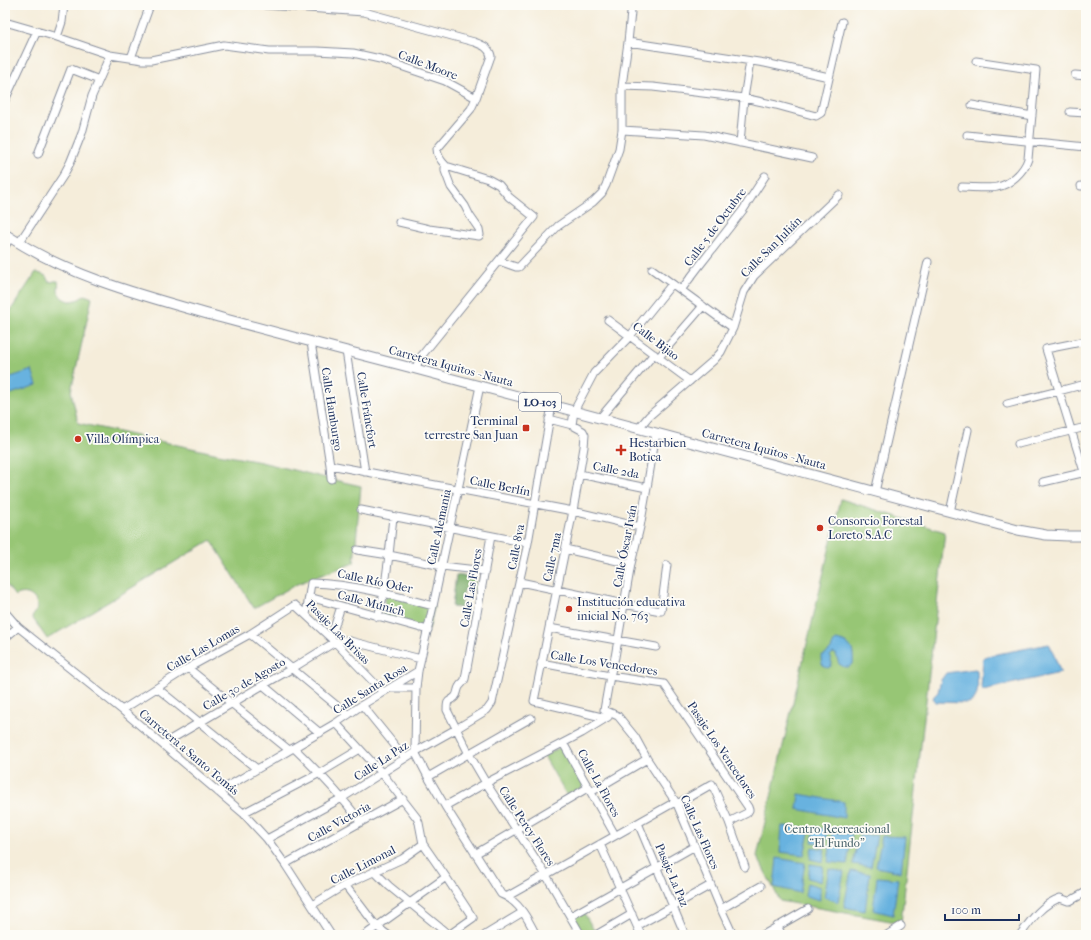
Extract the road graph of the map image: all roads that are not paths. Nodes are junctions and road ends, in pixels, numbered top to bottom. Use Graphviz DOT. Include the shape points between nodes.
graph roads {
  1 [pos="64,5"];
  2 [pos="150,5"];
  3 [pos="265,5"];
  4 [pos="631,12"];
  5 [pos="5,22"];
  6 [pos="842,22"];
  7 [pos="37,31"];
  8 [pos="57,37"];
  9 [pos="628,42"];
  10 [pos="110,55"];
  11 [pos="131,58"];
  12 [pos="750,61"];
  13 [pos="976,61"];
  14 [pos="1076,75"];
  15 [pos="1086,76"];
  16 [pos="829,77"];
  17 [pos="99,80"];
  18 [pos="622,86"];
  19 [pos="476,98"];
  20 [pos="744,98"];
  21 [pos="5,100"];
  22 [pos="972,105"];
  23 [pos="1070,112"];
  24 [pos="1086,113"];
  25 [pos="1032,116"];
  26 [pos="622,130"];
  27 [pos="967,135"];
  28 [pos="1029,141"];
  29 [pos="740,143"];
  30 [pos="1086,147"];
  31 [pos="38,154"];
  32 [pos="812,158"];
  33 [pos="446,166"];
  34 [pos="765,176"];
  35 [pos="962,187"];
  36 [pos="839,195"];
  37 [pos="399,222"];
  38 [pos="11,238"];
  39 [pos="5,246"];
  40 [pos="499,261"];
  41 [pos="928,262"];
  42 [pos="652,269"];
  43 [pos="672,284"];
  44 [pos="681,290"];
  45 [pos="703,306"];
  46 [pos="608,320"];
  47 [pos="733,328"];
  48 [pos="630,336"];
  49 [pos="1086,341"];
  50 [pos="311,342"];
  51 [pos="346,351"];
  52 [pos="657,356"];
  53 [pos="416,369"];
  54 [pos="690,381"];
  55 [pos="1086,384"];
  56 [pos="480,386"];
  57 [pos="1059,391"];
  58 [pos="1007,404"];
  59 [pos="552,405"];
  60 [pos="574,411"];
  61 [pos="600,418"];
  62 [pos="549,419"];
  63 [pos="572,425"];
  64 [pos="1086,427"];
  65 [pos="638,429"];
  66 [pos="968,430"];
  67 [pos="1071,430"];
  68 [pos="656,433"];
  69 [pos="1018,444"];
  70 [pos="330,465"];
  71 [pos="365,472"];
  72 [pos="579,474"];
  73 [pos="1085,474"];
  74 [pos="331,479"];
  75 [pos="1043,482"];
  76 [pos="648,488"];
  77 [pos="459,489"];
  78 [pos="875,492"];
  79 [pos="535,504"];
  80 [pos="361,510"];
  81 [pos="573,511"];
  82 [pos="950,512"];
  83 [pos="393,517"];
  84 [pos="640,527"];
  85 [pos="450,528"];
  86 [pos="491,536"];
  87 [pos="1086,536"];
  88 [pos="528,544"];
  89 [pos="564,549"];
  90 [pos="357,550"];
  91 [pos="389,555"];
  92 [pos="631,564"];
  93 [pos="667,565"];
  94 [pos="442,566"];
  95 [pos="486,571"];
  96 [pos="520,582"];
  97 [pos="556,590"];
  98 [pos="384,593"];
  99 [pos="309,597"];
  100 [pos="624,604"];
  101 [pos="295,605"];
  102 [pos="341,606"];
  103 [pos="434,606"];
  104 [pos="5,612"];
  105 [pos="306,615"];
  106 [pos="378,617"];
  107 [pos="18,627"];
  108 [pos="549,628"];
  109 [pos="428,630"];
  110 [pos="250,634"];
  111 [pos="5,638"];
  112 [pos="333,640"];
  113 [pos="618,641"];
  114 [pos="656,648"];
  115 [pos="421,659"];
  116 [pos="541,663"];
  117 [pos="188,668"];
  118 [pos="293,668"];
  119 [pos="418,671"];
  120 [pos="610,676"];
  121 [pos="664,684"];
  122 [pos="263,685"];
  123 [pos="157,688"];
  124 [pos="391,688"];
  125 [pos="416,688"];
  126 [pos="495,691"];
  127 [pos="383,692"];
  128 [pos="232,703"];
  129 [pos="362,705"];
  130 [pos="122,710"];
  131 [pos="604,710"];
  132 [pos="613,714"];
  133 [pos="348,715"];
  134 [pos="531,718"];
  135 [pos="606,718"];
  136 [pos="200,722"];
  137 [pos="336,723"];
  138 [pos="456,729"];
  139 [pos="320,733"];
  140 [pos="563,743"];
  141 [pos="163,744"];
  142 [pos="292,749"];
  143 [pos="360,749"];
  144 [pos="415,752"];
  145 [pos="469,754"];
  146 [pos="405,758"];
  147 [pos="647,759"];
  148 [pos="257,769"];
  149 [pos="320,773"];
  150 [pos="382,774"];
  151 [pos="428,777"];
  152 [pos="486,783"];
  153 [pos="590,789"];
  154 [pos="218,792"];
  155 [pos="342,798"];
  156 [pos="403,798"];
  157 [pos="676,803"];
  158 [pos="445,806"];
  159 [pos="244,813"];
  160 [pos="361,822"];
  161 [pos="729,822"];
  162 [pos="638,823"];
  163 [pos="516,829"];
  164 [pos="616,835"];
  165 [pos="267,839"];
  166 [pos="423,844"];
  167 [pos="600,844"];
  168 [pos="695,846"];
  169 [pos="475,854"];
  170 [pos="285,864"];
  171 [pos="657,867"];
  172 [pos="745,867"];
  173 [pos="374,871"];
  174 [pos="546,875"];
  175 [pos="443,880"];
  176 [pos="345,885"];
  177 [pos="711,885"];
  178 [pos="761,886"];
  179 [pos="620,888"];
  180 [pos="1086,892"];
  181 [pos="508,896"];
  182 [pos="410,903"];
  183 [pos="312,905"];
  184 [pos="673,906"];
  185 [pos="721,909"];
  186 [pos="808,909"];
  187 [pos="523,912"];
  188 [pos="632,914"];
  189 [pos="571,916"];
  190 [pos="637,926"];
  191 [pos="777,926"];
  192 [pos="901,926"];
  193 [pos="377,927"];
  194 [pos="456,930"];
  195 [pos="598,934"];
  196 [pos="331,935"];
  197 [pos="365,935"];
  198 [pos="388,935"];
  199 [pos="463,935"];
  200 [pos="485,935"];
  201 [pos="536,935"];
  202 [pos="580,935"];
  203 [pos="641,935"];
  204 [pos="686,935"];
  205 [pos="733,935"];
  206 [pos="763,935"];
  207 [pos="782,935"];
  208 [pos="887,935"];
  209 [pos="1020,935"];
  1 -- 8 [label="street"];
  2 -- 11 [label="street"];
  3 -- 19 [label="street" via="364,12 474,42 487,48 491,56"];
  4 -- 9 [label="street"];
  5 -- 7 [label="street, Calle Moore"];
  6 -- 16 [label="street"];
  7 -- 8 [label="street, Calle Moore"];
  7 -- 21 [label="street"];
  8 -- 10 [label="street, Calle Moore"];
  9 -- 12 [label="street"];
  9 -- 18 [label="street"];
  10 -- 11 [label="street, Calle Moore"];
  10 -- 17 [label="street"];
  11 -- 19 [label="street, Calle Moore" via="151,60 224,46 269,51 353,53 380,59 445,81"];
  12 -- 16 [label="street"];
  12 -- 20 [label="street"];
  13 -- 25 [label="street" via="1036,70"];
  14 -- 15 [label="street"];
  16 -- 20 [label="street" via="821,114 816,116"];
  17 -- 31 [label="street" via="71,69"];
  17 -- 38 [label="street" via="82,133 63,176"];
  18 -- 20 [label="street"];
  18 -- 26 [label="street"];
  19 -- 33 [label="street" via="471,109 437,149 437,154"];
  20 -- 29 [label="street"];
  22 -- 25 [label="street"];
  23 -- 24 [label="street"];
  25 -- 28 [label="street"];
  26 -- 29 [label="street" via="704,135"];
  26 -- 40 [label="street" via="619,150 602,194 558,226 519,267"];
  27 -- 28 [label="street"];
  28 -- 30 [label="street"];
  28 -- 35 [label="street" via="1026,164 1014,179 996,187"];
  29 -- 32 [label="street"];
  33 -- 37 [label="street" via="445,171 451,187 479,229 480,235 429,229"];
  33 -- 40 [label="street" via="500,185 509,197 534,217"];
  34 -- 44 [label="street, Calle 5 de Octubre" via="743,210"];
  36 -- 47 [label="street, Calle San Julián" via="754,276 744,292"];
  38 -- 39 [label="street"];
  38 -- 50 [label="main road, Carretera Iquitos - Nauta / LO-103" via="83,274 148,297"];
  40 -- 53 [label="street" via="418,359"];
  41 -- 78 [label="street"];
  42 -- 43 [label="street"];
  43 -- 44 [label="street"];
  43 -- 48 [label="street"];
  44 -- 45 [label="street"];
  45 -- 47 [label="street"];
  45 -- 52 [label="street"];
  46 -- 48 [label="street, Calle Bijao"];
  47 -- 54 [label="street, Calle San Julián" via="721,352"];
  48 -- 52 [label="street, Calle Bijao"];
  48 -- 60 [label="street" via="594,373"];
  49 -- 57 [label="street" via="1046,349"];
  50 -- 51 [label="main road, Carretera Iquitos - Nauta / LO-103"];
  50 -- 70 [label="street, Calle Hamburgo"];
  51 -- 53 [label="main road, Carretera Iquitos - Nauta / LO-103"];
  51 -- 71 [label="street, Calle Fráncfort"];
  52 -- 54 [label="street, Calle Bijao"];
  52 -- 61 [label="street"];
  53 -- 56 [label="main road, Carretera Iquitos - Nauta / LO-103"];
  54 -- 65 [label="street, Calle San Julián" via="649,416"];
  55 -- 57 [label="street"];
  56 -- 59 [label="main road, Carretera Iquitos - Nauta / LO-103"];
  56 -- 77 [label="street, Calle Alemania"];
  57 -- 58 [label="street"];
  57 -- 67 [label="street"];
  59 -- 60 [label="main road, Carretera Iquitos - Nauta / LO-103"];
  59 -- 62 [label="street, Calle 8va"];
  60 -- 61 [label="main road, Carretera Iquitos - Nauta / LO-103"];
  60 -- 63 [label="street"];
  61 -- 65 [label="main road, Carretera Iquitos - Nauta / LO-103"];
  62 -- 63 [label="street"];
  62 -- 79 [label="street, Calle 8va"];
  63 -- 72 [label="street, Calle 7ma" via="585,435"];
  64 -- 67 [label="street"];
  65 -- 68 [label="main road, Carretera Iquitos - Nauta / LO-103"];
  66 -- 82 [label="street"];
  67 -- 69 [label="street"];
  67 -- 73 [label="street"];
  68 -- 76 [label="street, Calle Óscar Iván"];
  68 -- 78 [label="main road, Carretera Iquitos - Nauta / LO-103"];
  70 -- 71 [label="street, Calle Berlín"];
  70 -- 74 [label="street, Calle Hamburgo"];
  71 -- 77 [label="street, Calle Berlín"];
  72 -- 76 [label="street, Calle 2da"];
  72 -- 81 [label="street, Calle 7ma"];
  73 -- 75 [label="street"];
  76 -- 84 [label="street, Calle Óscar Iván"];
  77 -- 79 [label="street, Calle Berlín"];
  77 -- 85 [label="street, Calle Alemania"];
  78 -- 82 [label="main road, Carretera Iquitos - Nauta / LO-103"];
  79 -- 81 [label="street, Calle Berlín"];
  79 -- 88 [label="street, Calle 8va"];
  80 -- 83 [label="street"];
  81 -- 84 [label="street, Calle Berlín"];
  81 -- 89 [label="street, Calle 7ma"];
  82 -- 87 [label="main road, Carretera Iquitos - Nauta / LO-103" via="1046,535"];
  83 -- 85 [label="street"];
  83 -- 91 [label="street"];
  84 -- 92 [label="street, Calle Óscar Iván"];
  85 -- 86 [label="street"];
  85 -- 94 [label="street, Calle Alemania"];
  86 -- 88 [label="street"];
  86 -- 95 [label="street, Calle Las Flores"];
  88 -- 96 [label="street, Calle 8va"];
  89 -- 92 [label="street"];
  89 -- 97 [label="street, Calle 7ma"];
  90 -- 91 [label="street"];
  91 -- 94 [label="street"];
  91 -- 98 [label="street"];
  92 -- 100 [label="street, Calle Óscar Iván"];
  93 -- 100 [label="street" via="661,611"];
  94 -- 95 [label="street"];
  94 -- 103 [label="street, Calle Alemania"];
  95 -- 138 [label="street, Calle Las Flores" via="464,682 455,697 448,700 447,704 447,710"];
  96 -- 97 [label="street"];
  96 -- 126 [label="street, Calle 8va"];
  97 -- 100 [label="street"];
  97 -- 108 [label="street, Calle 7ma"];
  98 -- 99 [label="street, Calle Río Oder" via="330,583 311,583"];
  98 -- 103 [label="street, Calle Río Oder"];
  98 -- 106 [label="street"];
  99 -- 102 [label="street, Calle Múnich"];
  99 -- 105 [label="street"];
  100 -- 113 [label="street, Calle Óscar Iván"];
  101 -- 105 [label="street, Pasaje Las Brisas"];
  101 -- 110 [label="street, Calle Las Lomas"];
  102 -- 106 [label="street, Calle Múnich"];
  102 -- 112 [label="street"];
  103 -- 109 [label="street, Calle Alemania"];
  104 -- 107 [label="street, Carretera a Santo Tomás"];
  105 -- 112 [label="street, Pasaje Las Brisas"];
  106 -- 109 [label="street, Calle Múnich"];
  107 -- 111 [label="street"];
  107 -- 130 [label="street, Carretera a Santo Tomás"];
  108 -- 113 [label="street"];
  108 -- 116 [label="street, Calle 7ma"];
  109 -- 115 [label="street, Calle Alemania"];
  110 -- 117 [label="street, Calle Las Lomas"];
  110 -- 118 [label="street"];
  112 -- 115 [label="street" via="346,640"];
  112 -- 118 [label="street, Calle 30 de Agosto"];
  112 -- 127 [label="street, Pasaje Las Brisas"];
  113 -- 114 [label="street"];
  113 -- 120 [label="street, Calle Óscar Iván"];
  115 -- 119 [label="street, Calle Alemania"];
  116 -- 120 [label="street, Calle Los Vencedores"];
  116 -- 135 [label="street, Calle 7ma" via="534,701"];
  117 -- 123 [label="street, Calle Las Lomas"];
  117 -- 128 [label="street"];
  118 -- 122 [label="street, Calle 30 de Agosto"];
  118 -- 133 [label="street"];
  119 -- 124 [label="street, Calle Santa Rosa"];
  119 -- 125 [label="street, Calle Santa Rosa"];
  120 -- 121 [label="street, Calle Los Vencedores"];
  120 -- 131 [label="street, Calle Óscar Iván"];
  121 -- 161 [label="street, Pasaje Los Vencedores" via="748,807 747,812"];
  122 -- 128 [label="street, Calle 30 de Agosto"];
  122 -- 139 [label="street"];
  123 -- 130 [label="street, Calle Las Lomas"];
  123 -- 136 [label="street"];
  124 -- 125 [label="street"];
  124 -- 127 [label="street, Calle Santa Rosa"];
  125 -- 144 [label="street, Calle Santa Rosa"];
  126 -- 138 [label="street, Calle La Paz" via="487,710"];
  127 -- 129 [label="street, Calle Santa Rosa"];
  128 -- 136 [label="street, Calle 30 de Agosto"];
  128 -- 142 [label="street"];
  129 -- 133 [label="street, Calle Santa Rosa"];
  129 -- 146 [label="street"];
  130 -- 141 [label="street, Carretera a Santo Tomás"];
  131 -- 132 [label="street, Calle Las Flores"];
  132 -- 135 [label="street"];
  132 -- 147 [label="street, Calle Las Flores" via="618,716 635,738"];
  133 -- 137 [label="street, Calle Santa Rosa"];
  134 -- 145 [label="street"];
  135 -- 140 [label="street"];
  136 -- 141 [label="street, Calle 30 de Agosto"];
  136 -- 148 [label="street"];
  137 -- 139 [label="street, Calle Santa Rosa"];
  137 -- 143 [label="street"];
  138 -- 144 [label="street, Calle La Paz"];
  138 -- 145 [label="street, Calle Percy Flores"];
  139 -- 142 [label="street, Calle Santa Rosa"];
  140 -- 152 [label="street"];
  140 -- 153 [label="street, Calle La Flores"];
  141 -- 154 [label="street, Carretera a Santo Tomás"];
  142 -- 148 [label="street, Calle Santa Rosa"];
  142 -- 149 [label="street"];
  143 -- 149 [label="street"];
  143 -- 150 [label="street"];
  144 -- 146 [label="street, Calle La Paz"];
  144 -- 151 [label="street, Calle Santa Rosa"];
  145 -- 151 [label="street"];
  145 -- 152 [label="street, Calle Percy Flores"];
  146 -- 150 [label="street, Calle La Paz"];
  147 -- 153 [label="street"];
  147 -- 157 [label="street, Calle Las Flores"];
  148 -- 154 [label="street, Calle Santa Rosa"];
  149 -- 155 [label="street"];
  149 -- 159 [label="street"];
  150 -- 155 [label="street, Calle La Paz"];
  150 -- 156 [label="street"];
  151 -- 158 [label="street, Calle Santa Rosa"];
  152 -- 158 [label="street"];
  152 -- 163 [label="street, Calle Percy Flores"];
  153 -- 163 [label="street"];
  153 -- 164 [label="street, Calle La Flores"];
  154 -- 159 [label="street, Carretera a Santo Tomás"];
  155 -- 160 [label="street"];
  155 -- 165 [label="street, Calle La Paz"];
  156 -- 160 [label="street, Calle Victoria"];
  156 -- 166 [label="street" via="417,818"];
  157 -- 161 [label="street" via="712,784"];
  157 -- 162 [label="street"];
  157 -- 168 [label="street, Calle Las Flores"];
  158 -- 169 [label="street, Calle Santa Rosa"];
  159 -- 165 [label="street, Carretera a Santo Tomás"];
  160 -- 170 [label="street, Calle Victoria"];
  161 -- 172 [label="street"];
  162 -- 164 [label="street"];
  162 -- 171 [label="street, Pasaje La Paz"];
  163 -- 169 [label="street"];
  163 -- 174 [label="street, Calle Percy Flores"];
  164 -- 167 [label="street"];
  165 -- 170 [label="street, Carretera a Santo Tomás"];
  166 -- 173 [label="street, Calle Limonal" via="402,859"];
  166 -- 175 [label="street"];
  167 -- 174 [label="street"];
  167 -- 179 [label="street"];
  168 -- 171 [label="street"];
  168 -- 177 [label="street, Calle Las Flores"];
  169 -- 181 [label="street, Calle Santa Rosa" via="502,894"];
  170 -- 183 [label="street, Carretera a Santo Tomás"];
  171 -- 179 [label="street"];
  171 -- 184 [label="street, Pasaje La Paz"];
  173 -- 176 [label="street, Calle Limonal"];
  173 -- 182 [label="street"];
  174 -- 181 [label="street"];
  174 -- 189 [label="street, Calle Percy Flores"];
  175 -- 182 [label="street"];
  175 -- 194 [label="street" via="473,918"];
  176 -- 183 [label="street, Calle Limonal"];
  176 -- 193 [label="street"];
  177 -- 184 [label="street"];
  177 -- 185 [label="street, Calle Las Flores"];
  178 -- 185 [label="street"];
  179 -- 188 [label="street"];
  179 -- 189 [label="street"];
  180 -- 209 [label="street" via="1070,901 1060,898 1048,904 1037,912"];
  181 -- 187 [label="street, Calle Santa Rosa"];
  182 -- 193 [label="street"];
  182 -- 194 [label="street" via="449,935"];
  183 -- 196 [label="street, Carretera a Santo Tomás"];
  184 -- 190 [label="street"];
  184 -- 204 [label="street, Pasaje La Paz"];
  185 -- 205 [label="street, Calle Las Flores"];
  186 -- 191 [label="street"];
  187 -- 200 [label="street"];
  187 -- 201 [label="street, Calle Santa Rosa"];
  188 -- 190 [label="street"];
  188 -- 195 [label="street"];
  189 -- 202 [label="street, Calle Percy Flores"];
  190 -- 203 [label="street"];
  191 -- 206 [label="street"];
  191 -- 207 [label="street"];
  192 -- 208 [label="street"];
  193 -- 197 [label="street"];
  193 -- 198 [label="street"];
  194 -- 199 [label="street"];
}
